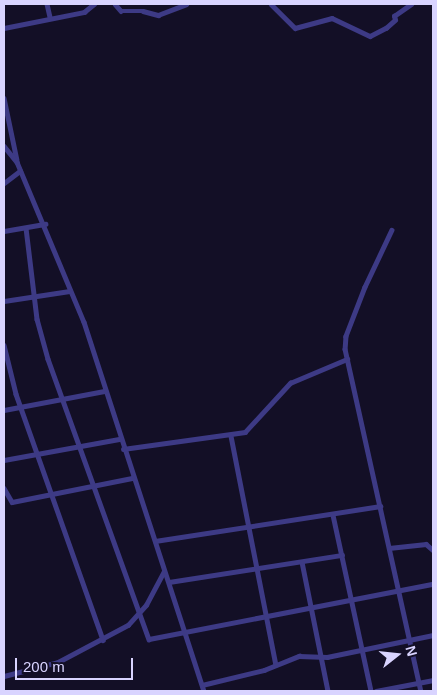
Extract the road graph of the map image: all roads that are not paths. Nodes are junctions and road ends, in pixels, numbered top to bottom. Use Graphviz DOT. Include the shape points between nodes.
graph roads {
  1 [pos="47,4"];
  2 [pos="94,4"];
  3 [pos="115,4"];
  4 [pos="186,4"];
  5 [pos="271,4"];
  6 [pos="411,4"];
  7 [pos="50,17"];
  8 [pos="4,28"];
  9 [pos="4,98"];
  10 [pos="4,146"];
  11 [pos="17,162"];
  12 [pos="20,171"];
  13 [pos="4,183"];
  14 [pos="45,224"];
  15 [pos="26,228"];
  16 [pos="392,230"];
  17 [pos="4,231"];
  18 [pos="70,290"];
  19 [pos="34,296"];
  20 [pos="4,301"];
  21 [pos="4,345"];
  22 [pos="347,359"];
  23 [pos="105,391"];
  24 [pos="62,399"];
  25 [pos="20,407"];
  26 [pos="4,410"];
  27 [pos="231,436"];
  28 [pos="120,439"];
  29 [pos="79,446"];
  30 [pos="123,449"];
  31 [pos="36,453"];
  32 [pos="4,460"];
  33 [pos="132,478"];
  34 [pos="93,486"];
  35 [pos="4,488"];
  36 [pos="51,494"];
  37 [pos="380,506"];
  38 [pos="334,515"];
  39 [pos="250,526"];
  40 [pos="155,541"];
  41 [pos="389,548"];
  42 [pos="433,550"];
  43 [pos="342,555"];
  44 [pos="302,562"];
  45 [pos="256,568"];
  46 [pos="164,570"];
  47 [pos="169,582"];
  48 [pos="433,584"];
  49 [pos="398,591"];
  50 [pos="352,601"];
  51 [pos="311,609"];
  52 [pos="138,615"];
  53 [pos="267,618"];
  54 [pos="186,633"];
  55 [pos="433,635"];
  56 [pos="103,640"];
  57 [pos="409,640"];
  58 [pos="362,650"];
  59 [pos="320,656"];
  60 [pos="276,665"];
  61 [pos="4,676"];
  62 [pos="433,680"];
  63 [pos="419,683"];
  64 [pos="203,689"];
  65 [pos="328,691"];
  66 [pos="371,691"];
  67 [pos="376,691"];
  68 [pos="421,691"];
  1 -- 7 [label="street"];
  2 -- 7 [label="street" via="84,12"];
  3 -- 4 [label="street" via="121,10 158,15"];
  5 -- 6 [label="street" via="295,28 332,18 370,36 386,28 394,16"];
  7 -- 8 [label="street"];
  9 -- 11 [label="street"];
  10 -- 11 [label="street"];
  11 -- 12 [label="street"];
  12 -- 13 [label="street"];
  12 -- 14 [label="street"];
  14 -- 15 [label="street"];
  14 -- 18 [label="street"];
  15 -- 17 [label="street"];
  15 -- 19 [label="street"];
  16 -- 22 [label="street" via="346,336"];
  18 -- 19 [label="street"];
  18 -- 23 [label="street" via="84,322"];
  19 -- 20 [label="street"];
  19 -- 24 [label="street" via="45,350"];
  21 -- 25 [label="street" via="8,371"];
  22 -- 27 [label="street" via="294,380 249,430"];
  22 -- 37 [label="street"];
  23 -- 24 [label="street"];
  23 -- 28 [label="street"];
  24 -- 25 [label="street"];
  24 -- 29 [label="street"];
  25 -- 26 [label="street"];
  25 -- 31 [label="street"];
  27 -- 30 [label="street"];
  27 -- 39 [label="street"];
  28 -- 29 [label="street"];
  28 -- 30 [label="street"];
  29 -- 31 [label="street"];
  29 -- 34 [label="street"];
  30 -- 33 [label="street"];
  31 -- 32 [label="street"];
  31 -- 36 [label="street"];
  33 -- 34 [label="street"];
  33 -- 40 [label="street"];
  34 -- 36 [label="street"];
  34 -- 52 [label="street"];
  35 -- 36 [label="street" via="12,502"];
  36 -- 56 [label="street"];
  37 -- 38 [label="street"];
  37 -- 41 [label="street"];
  38 -- 39 [label="street"];
  38 -- 43 [label="street"];
  39 -- 40 [label="street"];
  39 -- 45 [label="street"];
  40 -- 46 [label="street"];
  41 -- 42 [label="street" via="426,544"];
  41 -- 49 [label="street"];
  43 -- 44 [label="street"];
  43 -- 50 [label="street"];
  44 -- 45 [label="street"];
  44 -- 51 [label="street"];
  45 -- 47 [label="street"];
  45 -- 53 [label="street"];
  46 -- 47 [label="street"];
  46 -- 52 [label="street"];
  47 -- 54 [label="street"];
  48 -- 49 [label="street"];
  49 -- 50 [label="street"];
  49 -- 57 [label="street"];
  50 -- 51 [label="street"];
  50 -- 58 [label="street"];
  51 -- 53 [label="street"];
  51 -- 59 [label="street"];
  52 -- 54 [label="street" via="149,638"];
  52 -- 56 [label="street"];
  53 -- 54 [label="street"];
  53 -- 60 [label="street"];
  54 -- 64 [label="street"];
  55 -- 57 [label="street"];
  56 -- 61 [label="street" via="58,662"];
  57 -- 58 [label="street"];
  57 -- 63 [label="street"];
  58 -- 59 [label="street"];
  58 -- 66 [label="street"];
  59 -- 60 [label="street" via="299,656"];
  59 -- 65 [label="street"];
  60 -- 64 [label="street"];
  62 -- 63 [label="street"];
  63 -- 67 [label="street"];
  63 -- 68 [label="street"];
}
